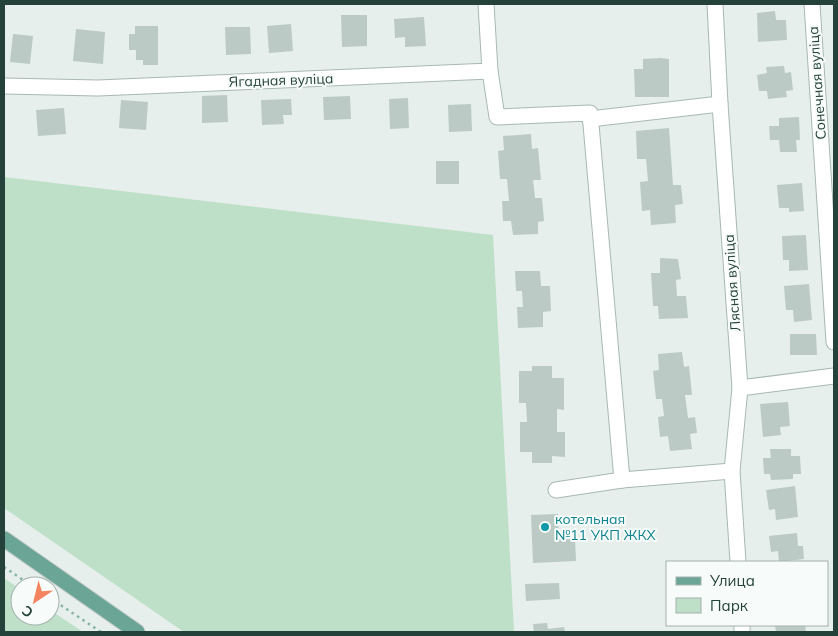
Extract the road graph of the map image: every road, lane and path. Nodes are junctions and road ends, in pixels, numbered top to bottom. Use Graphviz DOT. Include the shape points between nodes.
graph roads {
  1 [pos="486,4"];
  2 [pos="715,4"];
  3 [pos="812,4"];
  4 [pos="490,72"];
  5 [pos="4,86"];
  6 [pos="720,104"];
  7 [pos="590,119"];
  8 [pos="834,342"];
  9 [pos="834,376"];
  10 [pos="740,388"];
  11 [pos="732,471"];
  12 [pos="622,480"];
  13 [pos="556,490"];
  14 [pos="4,539"];
  15 [pos="738,561"];
  16 [pos="4,567"];
  17 [pos="17,576"];
  18 [pos="60,605"];
  19 [pos="101,632"];
  20 [pos="137,632"];
  1 -- 4 [label="street"];
  2 -- 6 [label="street, Лясная вуліца"];
  3 -- 8 [label="street, Сонечная вуліца"];
  4 -- 5 [label="street, Ягадная вуліца" via="98,88"];
  4 -- 7 [label="street" via="497,117 590,113"];
  6 -- 7 [label="street"];
  6 -- 10 [label="street, Лясная вуліца"];
  7 -- 12 [label="street"];
  9 -- 10 [label="street"];
  10 -- 11 [label="street, Лясная вуліца"];
  11 -- 12 [label="street"];
  11 -- 15 [label="street, Лясная вуліца"];
  12 -- 13 [label="street"];
  14 -- 20 [label="main road"];
  16 -- 17 [label="path"];
  18 -- 19 [label="path"];
}
